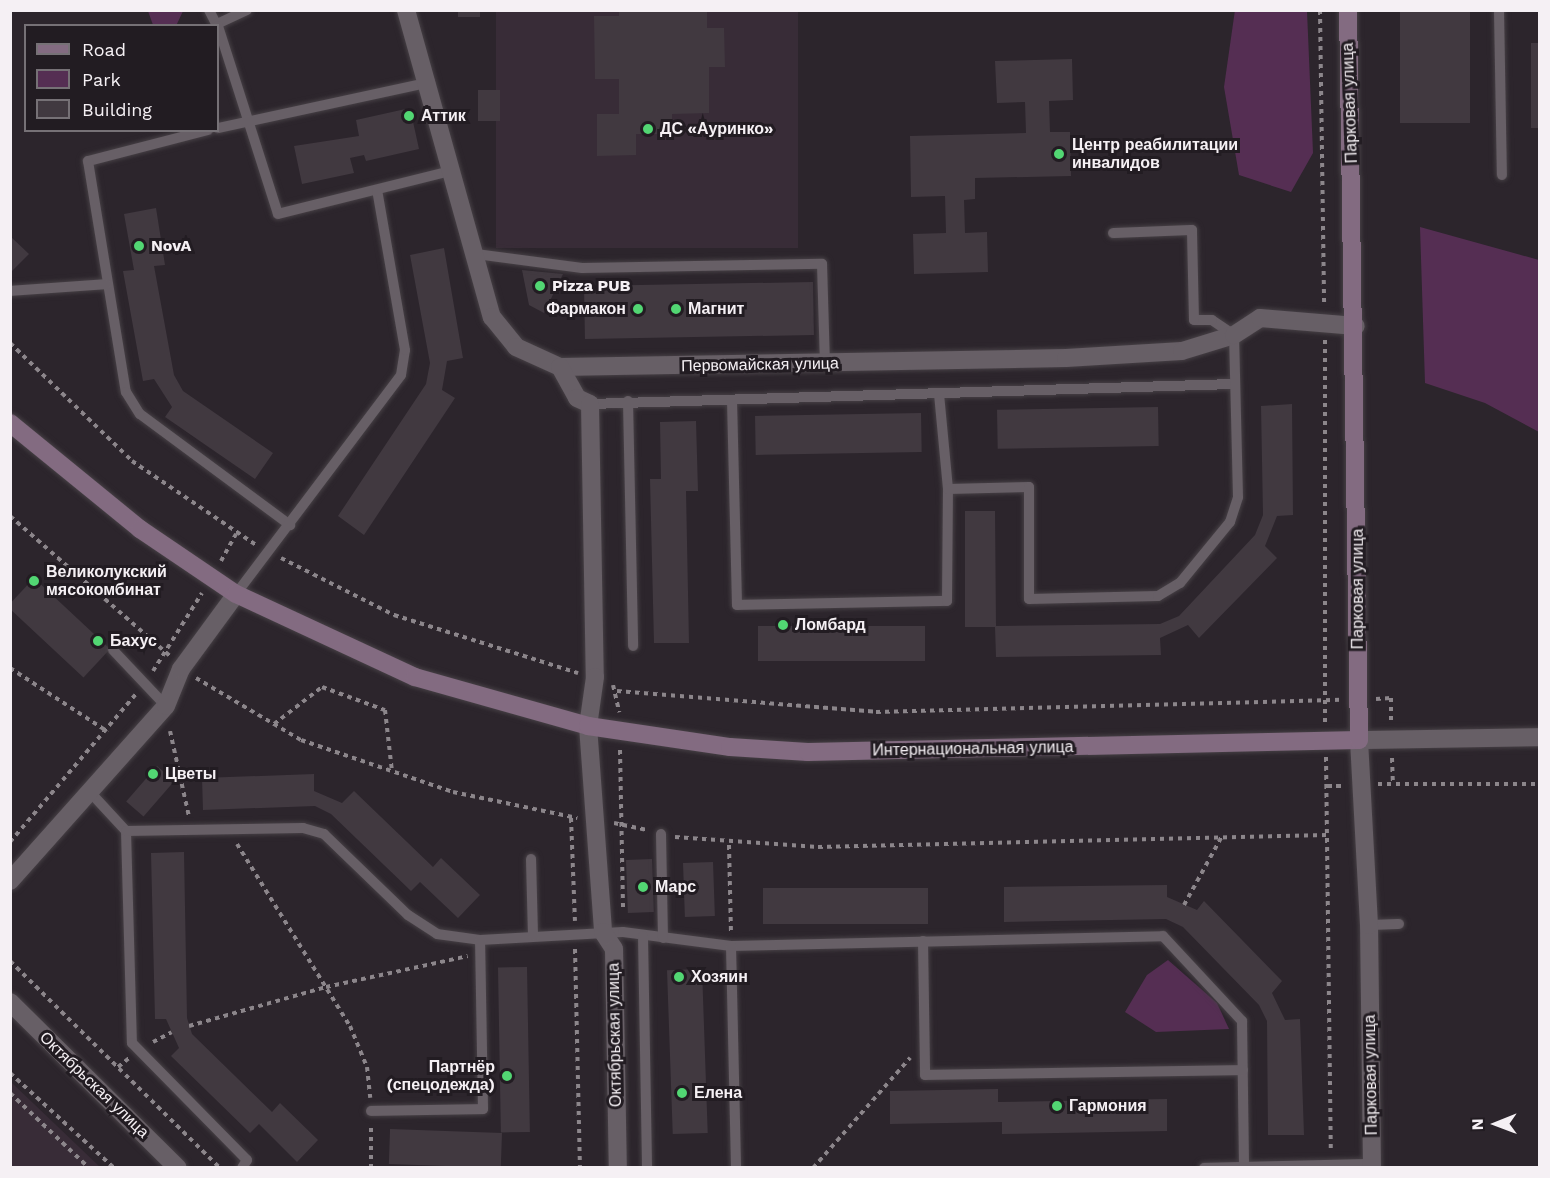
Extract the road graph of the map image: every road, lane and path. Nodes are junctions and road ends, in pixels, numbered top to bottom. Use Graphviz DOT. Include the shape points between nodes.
graph roads {
  1 [pos="209,10"];
  2 [pos="247,10"];
  3 [pos="406,10"];
  4 [pos="1320,10"];
  5 [pos="1348,10"];
  6 [pos="1499,10"];
  7 [pos="216,24"];
  8 [pos="219,24"];
  9 [pos="219,31"];
  10 [pos="430,82"];
  11 [pos="249,120"];
  12 [pos="219,128"];
  13 [pos="200,132"];
  14 [pos="454,170"];
  15 [pos="1502,175"];
  16 [pos="377,190"];
  17 [pos="1113,233"];
  18 [pos="476,254"];
  19 [pos="107,284"];
  20 [pos="10,291"];
  21 [pos="1324,326"];
  22 [pos="1356,326"];
  23 [pos="1234,334"];
  24 [pos="10,343"];
  25 [pos="825,364"];
  26 [pos="560,367"];
  27 [pos="1236,384"];
  28 [pos="939,394"];
  29 [pos="732,400"];
  30 [pos="628,401"];
  31 [pos="590,404"];
  32 [pos="10,423"];
  33 [pos="948,489"];
  34 [pos="10,516"];
  35 [pos="290,525"];
  36 [pos="270,552"];
  37 [pos="236,594"];
  38 [pos="633,646"];
  39 [pos="113,650"];
  40 [pos="10,668"];
  41 [pos="181,669"];
  42 [pos="595,677"];
  43 [pos="145,682"];
  44 [pos="617,691"];
  45 [pos="1325,701"];
  46 [pos="166,706"];
  47 [pos="274,724"];
  48 [pos="588,726"];
  49 [pos="108,732"];
  50 [pos="620,732"];
  51 [pos="1539,736"];
  52 [pos="1359,740"];
  53 [pos="1326,741"];
  54 [pos="392,771"];
  55 [pos="1539,784"];
  56 [pos="1359,785"];
  57 [pos="1327,786"];
  58 [pos="90,792"];
  59 [pos="571,818"];
  60 [pos="597,821"];
  61 [pos="621,824"];
  62 [pos="227,829"];
  63 [pos="192,830"];
  64 [pos="126,831"];
  65 [pos="661,834"];
  66 [pos="1327,835"];
  67 [pos="1221,838"];
  68 [pos="10,842"];
  69 [pos="729,845"];
  70 [pos="531,859"];
  71 [pos="10,880"];
  72 [pos="1184,905"];
  73 [pos="1399,924"];
  74 [pos="1369,925"];
  75 [pos="603,932"];
  76 [pos="623,932"];
  77 [pos="575,934"];
  78 [pos="533,936"];
  79 [pos="644,936"];
  80 [pos="663,938"];
  81 [pos="480,940"];
  82 [pos="923,941"];
  83 [pos="731,946"];
  84 [pos="480,953"];
  85 [pos="10,962"];
  86 [pos="326,987"];
  87 [pos="13,1009"];
  88 [pos="189,1026"];
  89 [pos="925,1042"];
  90 [pos="1243,1071"];
  91 [pos="10,1073"];
  92 [pos="10,1093"];
  93 [pos="371,1112"];
  94 [pos="1331,1165"];
  95 [pos="1244,1166"];
  96 [pos="1372,1166"];
  97 [pos="89,1167"];
  98 [pos="114,1167"];
  99 [pos="178,1167"];
  100 [pos="220,1167"];
  101 [pos="242,1167"];
  102 [pos="371,1167"];
  103 [pos="580,1167"];
  104 [pos="618,1167"];
  105 [pos="646,1167"];
  106 [pos="736,1167"];
  107 [pos="813,1167"];
  108 [pos="1204,1167"];
  1 -- 7 [label="lane"];
  2 -- 8 [label="lane"];
  3 -- 10 [label="street, Первомайская улица"];
  4 -- 21 [label="path"];
  5 -- 22 [label="main road, Парковая улица"];
  6 -- 15 [label="lane"];
  9 -- 11 [label="lane"];
  10 -- 11 [label="lane"];
  10 -- 14 [label="street, Первомайская улица"];
  11 -- 12 [label="lane"];
  11 -- 16 [label="lane" via="278,214"];
  13 -- 19 [label="lane" via="88,160"];
  14 -- 16 [label="lane"];
  14 -- 18 [label="street, Первомайская улица"];
  16 -- 35 [label="lane" via="405,350 401,375"];
  17 -- 23 [label="lane" via="1192,230 1194,321 1212,320"];
  18 -- 25 [label="lane" via="582,268 822,264"];
  18 -- 26 [label="street, Первомайская улица" via="492,317 516,348"];
  19 -- 20 [label="lane"];
  19 -- 35 [label="lane" via="126,392 140,414"];
  21 -- 22 [label="street, Первомайская улица"];
  21 -- 23 [label="street, Первомайская улица" via="1260,318"];
  21 -- 45 [label="path"];
  22 -- 52 [label="main road, Парковая улица"];
  23 -- 25 [label="street, Первомайская улица" via="1182,351"];
  23 -- 27 [label="lane"];
  24 -- 36 [label="path" via="132,461"];
  25 -- 26 [label="street, Первомайская улица"];
  26 -- 31 [label="street" via="577,398"];
  27 -- 28 [label="lane, Первомайская улица"];
  27 -- 33 [label="lane" via="1238,497 1230,522 1180,583 1158,596 1029,600 1029,487"];
  28 -- 29 [label="lane, Первомайская улица"];
  28 -- 33 [label="lane"];
  29 -- 30 [label="lane, Первомайская улица"];
  29 -- 33 [label="lane" via="737,606 947,601"];
  30 -- 31 [label="lane, Первомайская улица"];
  30 -- 38 [label="lane"];
  31 -- 42 [label="street"];
  32 -- 37 [label="main road, Интернациональная улица" via="140,529"];
  34 -- 43 [label="path" via="167,651"];
  35 -- 36 [label="lane"];
  36 -- 37 [label="lane"];
  36 -- 42 [label="path" via="394,615 482,647"];
  37 -- 41 [label="street"];
  37 -- 48 [label="main road, Интернациональная улица" via="349,651 415,677"];
  39 -- 43 [label="lane"];
  40 -- 49 [label="path"];
  41 -- 46 [label="street"];
  41 -- 47 [label="path"];
  42 -- 44 [label="path"];
  42 -- 48 [label="street"];
  43 -- 46 [label="lane"];
  43 -- 49 [label="path"];
  44 -- 45 [label="path" via="876,712"];
  44 -- 50 [label="path"];
  45 -- 53 [label="path"];
  46 -- 58 [label="street"];
  46 -- 63 [label="path"];
  47 -- 54 [label="path" via="302,740"];
  47 -- 54 [label="path" via="322,687 385,710"];
  48 -- 50 [label="main road, Интернациональная улица"];
  48 -- 60 [label="street, Октябрьская улица"];
  49 -- 68 [label="path"];
  50 -- 53 [label="main road, Интернациональная улица" via="808,752"];
  50 -- 61 [label="path"];
  51 -- 52 [label="street"];
  52 -- 53 [label="main road, Интернациональная улица"];
  52 -- 56 [label="street, Парковая улица"];
  53 -- 57 [label="path"];
  54 -- 59 [label="path" via="453,792"];
  55 -- 56 [label="path"];
  56 -- 57 [label="path"];
  56 -- 74 [label="street, Парковая улица"];
  57 -- 66 [label="path"];
  58 -- 64 [label="lane"];
  58 -- 71 [label="street"];
  59 -- 60 [label="path"];
  59 -- 77 [label="path"];
  60 -- 61 [label="path"];
  60 -- 75 [label="street, Октябрьская улица"];
  61 -- 65 [label="path"];
  61 -- 76 [label="path"];
  62 -- 63 [label="lane"];
  62 -- 81 [label="lane" via="303,828 324,834 408,915 437,934"];
  62 -- 86 [label="path"];
  63 -- 64 [label="lane"];
  64 -- 101 [label="lane" via="132,1042 247,1160"];
  65 -- 69 [label="path"];
  65 -- 80 [label="lane"];
  66 -- 67 [label="path"];
  66 -- 94 [label="path"];
  67 -- 69 [label="path"];
  67 -- 72 [label="path"];
  69 -- 83 [label="path"];
  70 -- 78 [label="lane"];
  73 -- 74 [label="lane"];
  74 -- 96 [label="street, Парковая улица"];
  75 -- 76 [label="lane"];
  75 -- 77 [label="lane"];
  75 -- 104 [label="street, Октябрьская улица" via="614,949"];
  76 -- 79 [label="lane"];
  77 -- 78 [label="lane"];
  77 -- 103 [label="path"];
  78 -- 81 [label="lane"];
  79 -- 80 [label="lane"];
  79 -- 105 [label="lane"];
  80 -- 83 [label="lane"];
  81 -- 84 [label="lane"];
  82 -- 83 [label="lane"];
  82 -- 89 [label="lane"];
  82 -- 90 [label="lane" via="1163,936 1242,1021"];
  83 -- 106 [label="lane"];
  84 -- 86 [label="path"];
  84 -- 93 [label="lane" via="483,1109"];
  85 -- 100 [label="path"];
  86 -- 88 [label="path"];
  86 -- 93 [label="path" via="367,1067"];
  87 -- 99 [label="street, Октябрьская улица"];
  89 -- 90 [label="lane" via="925,1075"];
  89 -- 107 [label="path"];
  90 -- 95 [label="lane"];
  91 -- 98 [label="path"];
  92 -- 97 [label="path"];
  93 -- 102 [label="path"];
  94 -- 95 [label="lane"];
  94 -- 96 [label="lane"];
  95 -- 108 [label="lane"];
}
